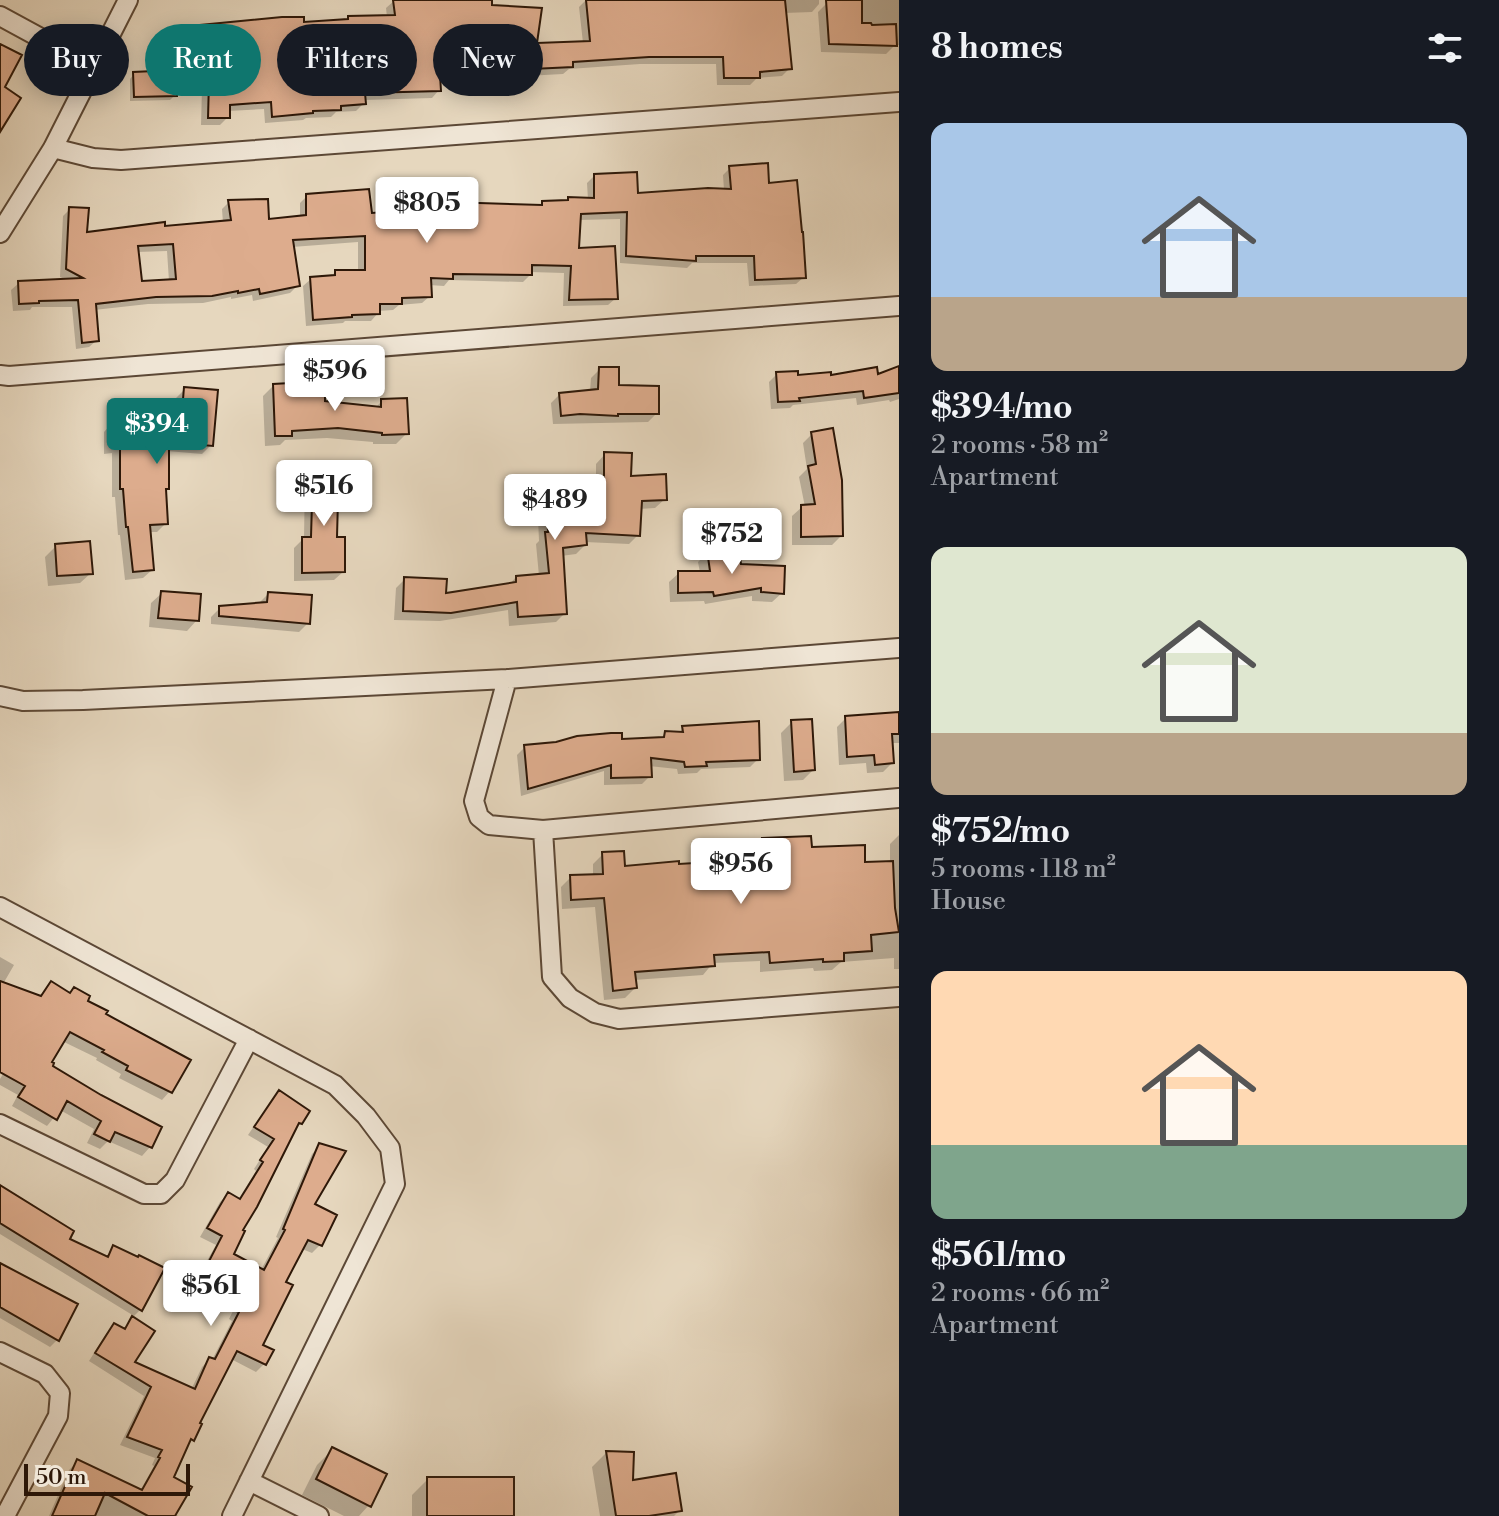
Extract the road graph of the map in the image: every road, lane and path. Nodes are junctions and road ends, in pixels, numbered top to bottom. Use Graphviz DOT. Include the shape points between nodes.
graph roads {
  1 [pos="128,0"];
  2 [pos="0,16"];
  3 [pos="116,24"];
  4 [pos="24,29"];
  5 [pos="79,96"];
  6 [pos="899,102"];
  7 [pos="53,148"];
  8 [pos="0,233"];
  9 [pos="899,306"];
  10 [pos="0,375"];
  11 [pos="899,648"];
  12 [pos="507,679"];
  13 [pos="0,696"];
  14 [pos="899,798"];
  15 [pos="543,830"];
  16 [pos="0,907"];
  17 [pos="899,997"];
  18 [pos="249,1039"];
  19 [pos="0,1124"];
  20 [pos="0,1352"];
  21 [pos="249,1481"];
  22 [pos="5,1516"];
  23 [pos="232,1516"];
  24 [pos="319,1516"];
  1 -- 3 [label="street"];
  2 -- 4 [label="street"];
  5 -- 7 [label="street"];
  6 -- 7 [label="street" via="121,160"];
  7 -- 8 [label="street"];
  9 -- 10 [label="street"];
  11 -- 12 [label="street"];
  12 -- 13 [label="street" via="83,700"];
  12 -- 15 [label="street" via="474,801 479,817 489,825"];
  14 -- 15 [label="street"];
  15 -- 17 [label="street" via="552,977 570,998 595,1013 619,1019"];
  16 -- 18 [label="street"];
  18 -- 19 [label="street" via="175,1180 161,1194 144,1194"];
  18 -- 21 [label="street" via="335,1085 390,1148 395,1184"];
  20 -- 22 [label="street" via="45,1374 60,1393 58,1416"];
  21 -- 23 [label="street"];
  21 -- 24 [label="street"];
}
